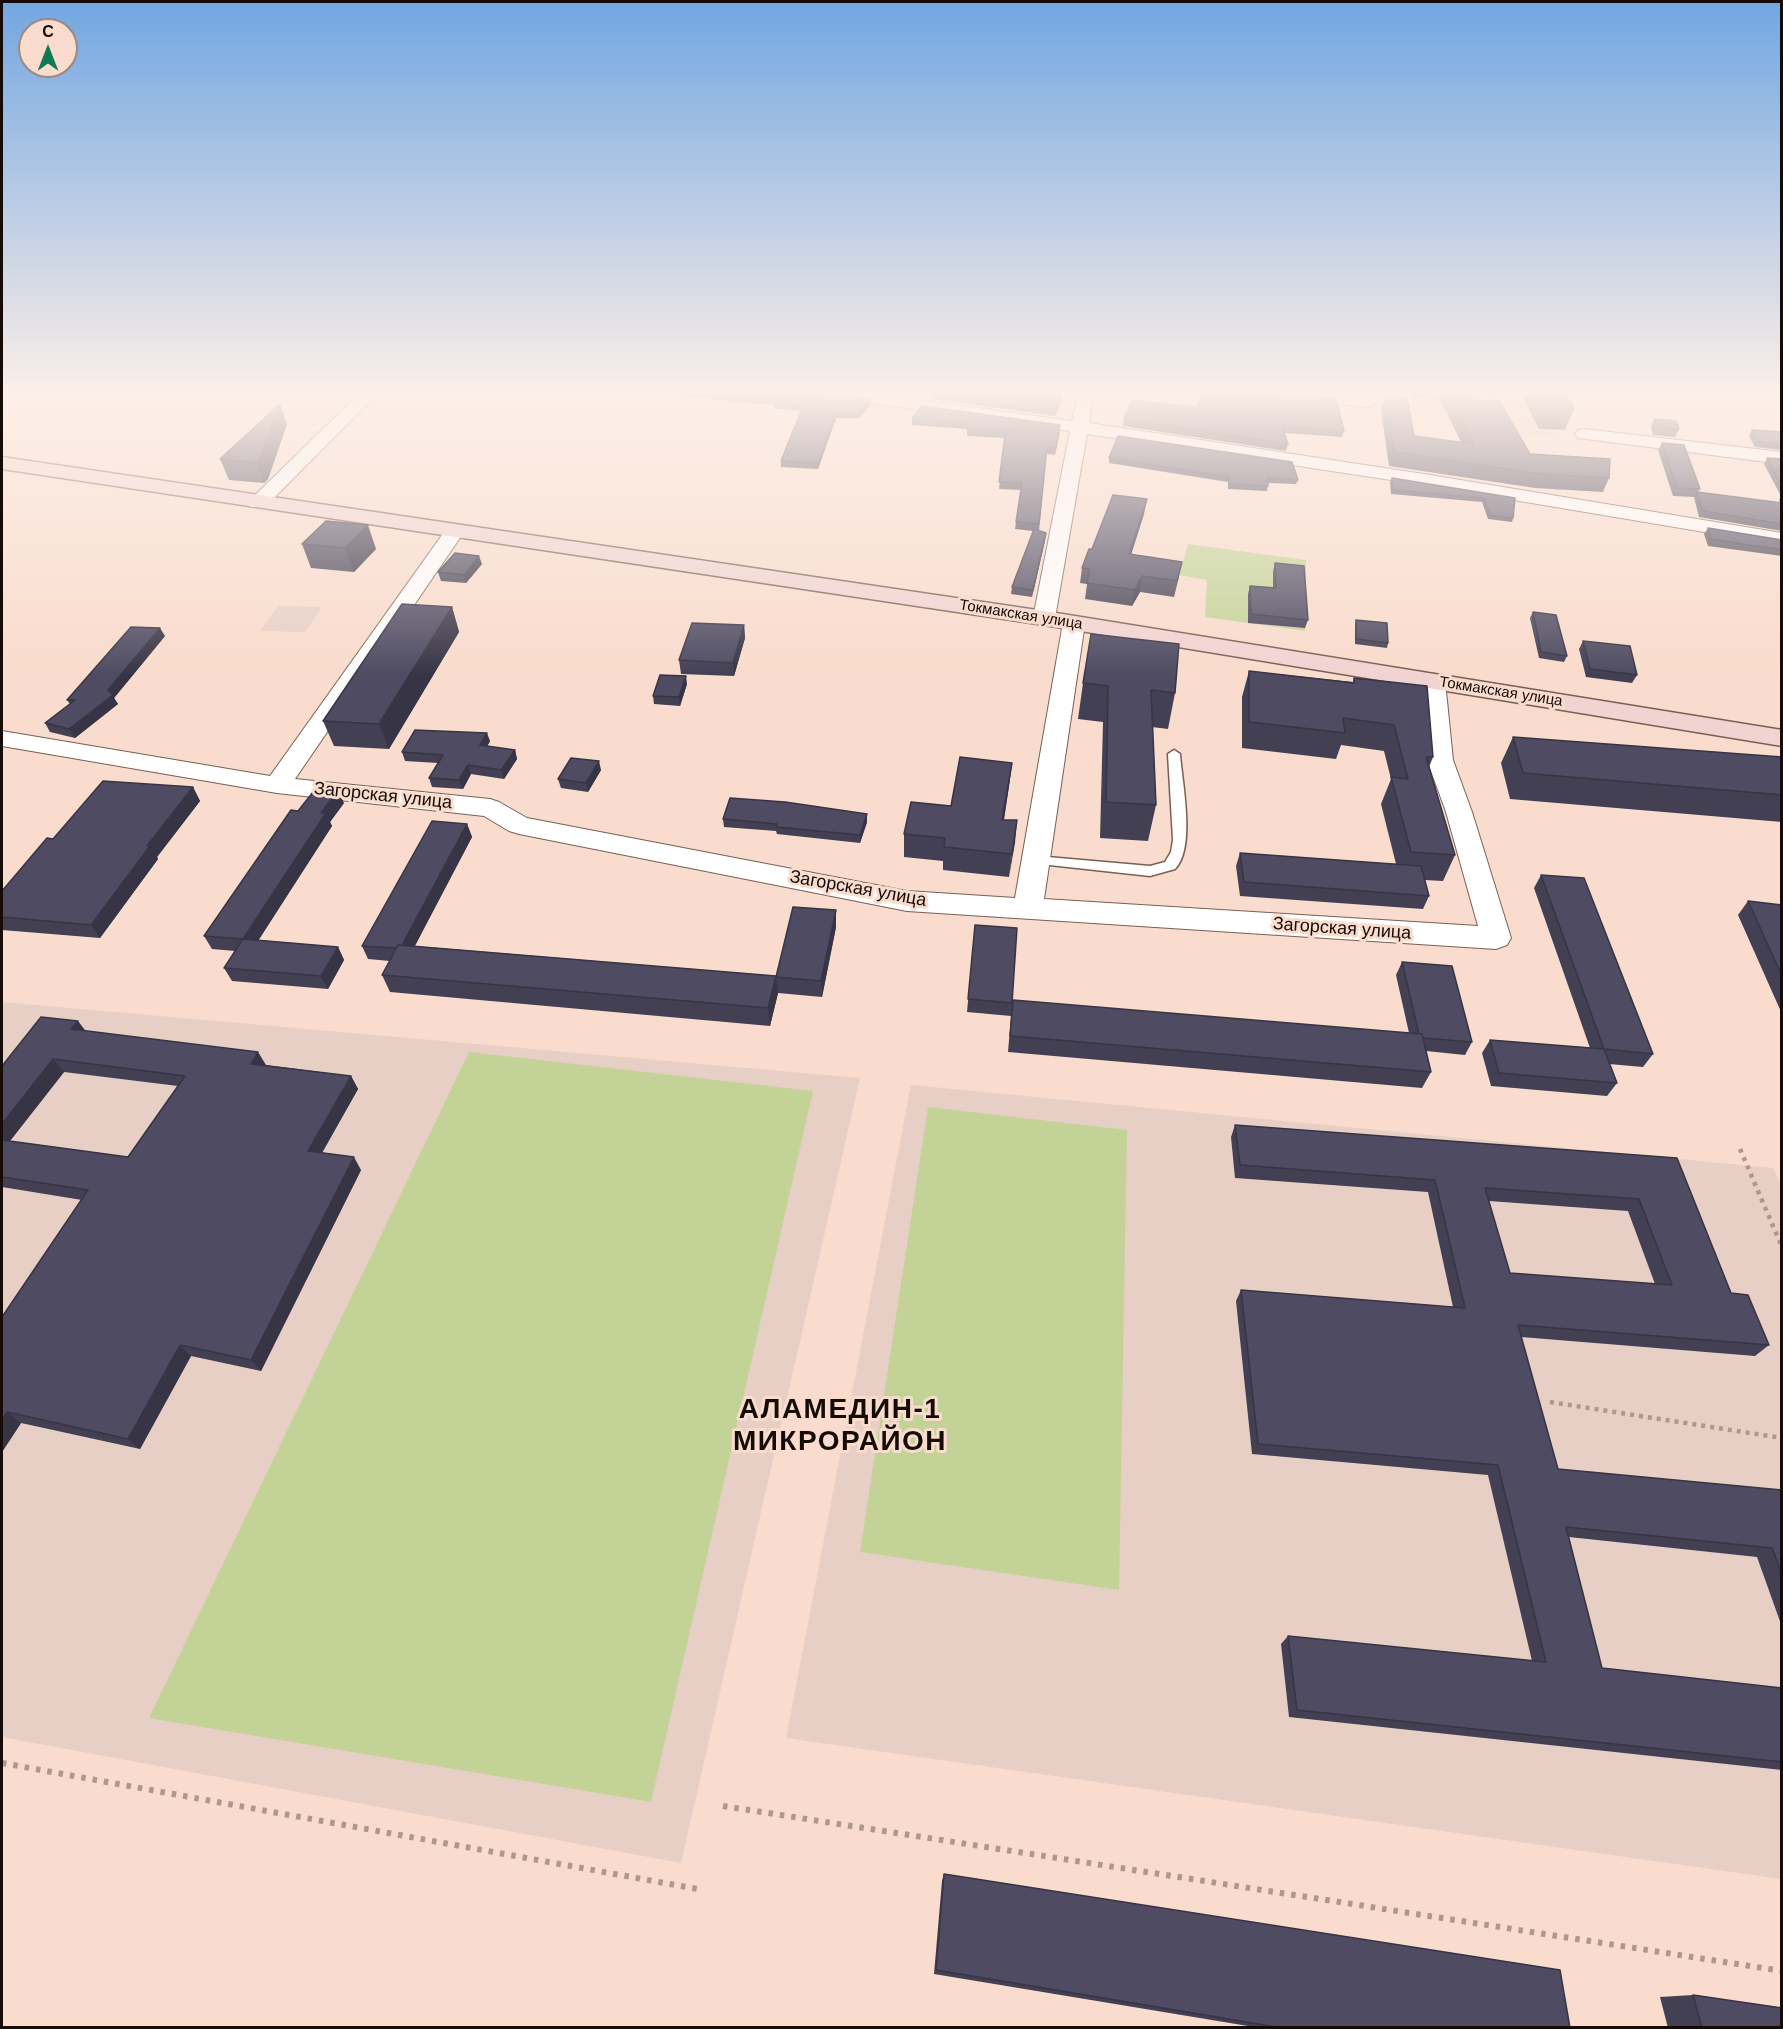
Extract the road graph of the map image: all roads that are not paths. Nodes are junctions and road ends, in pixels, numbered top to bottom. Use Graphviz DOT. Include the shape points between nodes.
graph roads {
  1 [pos="190,487"];
  2 [pos="273,487"];
  3 [pos="1069,487"];
  4 [pos="1470,487"];
  5 [pos="264,496"];
  6 [pos="454,532"];
  7 [pos="1782,539"];
  8 [pos="1044,618"];
  9 [pos="1074,623"];
  10 [pos="1433,681"];
  11 [pos="1782,738"];
  12 [pos="2,739"];
  13 [pos="1174,754"];
  14 [pos="277,784"];
  15 [pos="1036,860"];
  16 [pos="1028,909"];
  1 -- 5 [label="main road, Токмакская улица"];
  2 -- 5 [label="street"];
  3 -- 8 [label="street"];
  4 -- 7 [label="street"];
  5 -- 6 [label="main road, Токмакская улица"];
  6 -- 8 [label="main road, Токмакская улица"];
  6 -- 14 [label="street"];
  8 -- 9 [label="main road, Токмакская улица"];
  9 -- 10 [label="main road, Токмакская улица"];
  9 -- 15 [label="street"];
  10 -- 11 [label="main road, Токмакская улица"];
  10 -- 16 [label="street, Загорская улица" via="1440,759 1496,938"];
  12 -- 14 [label="street, Загорская улица"];
  13 -- 15 [label="lane" via="1179,838 1176,860 1162,870 1150,871"];
  14 -- 16 [label="street, Загорская улица" via="490,808 519,825 907,901"];
  15 -- 16 [label="street"];
}
